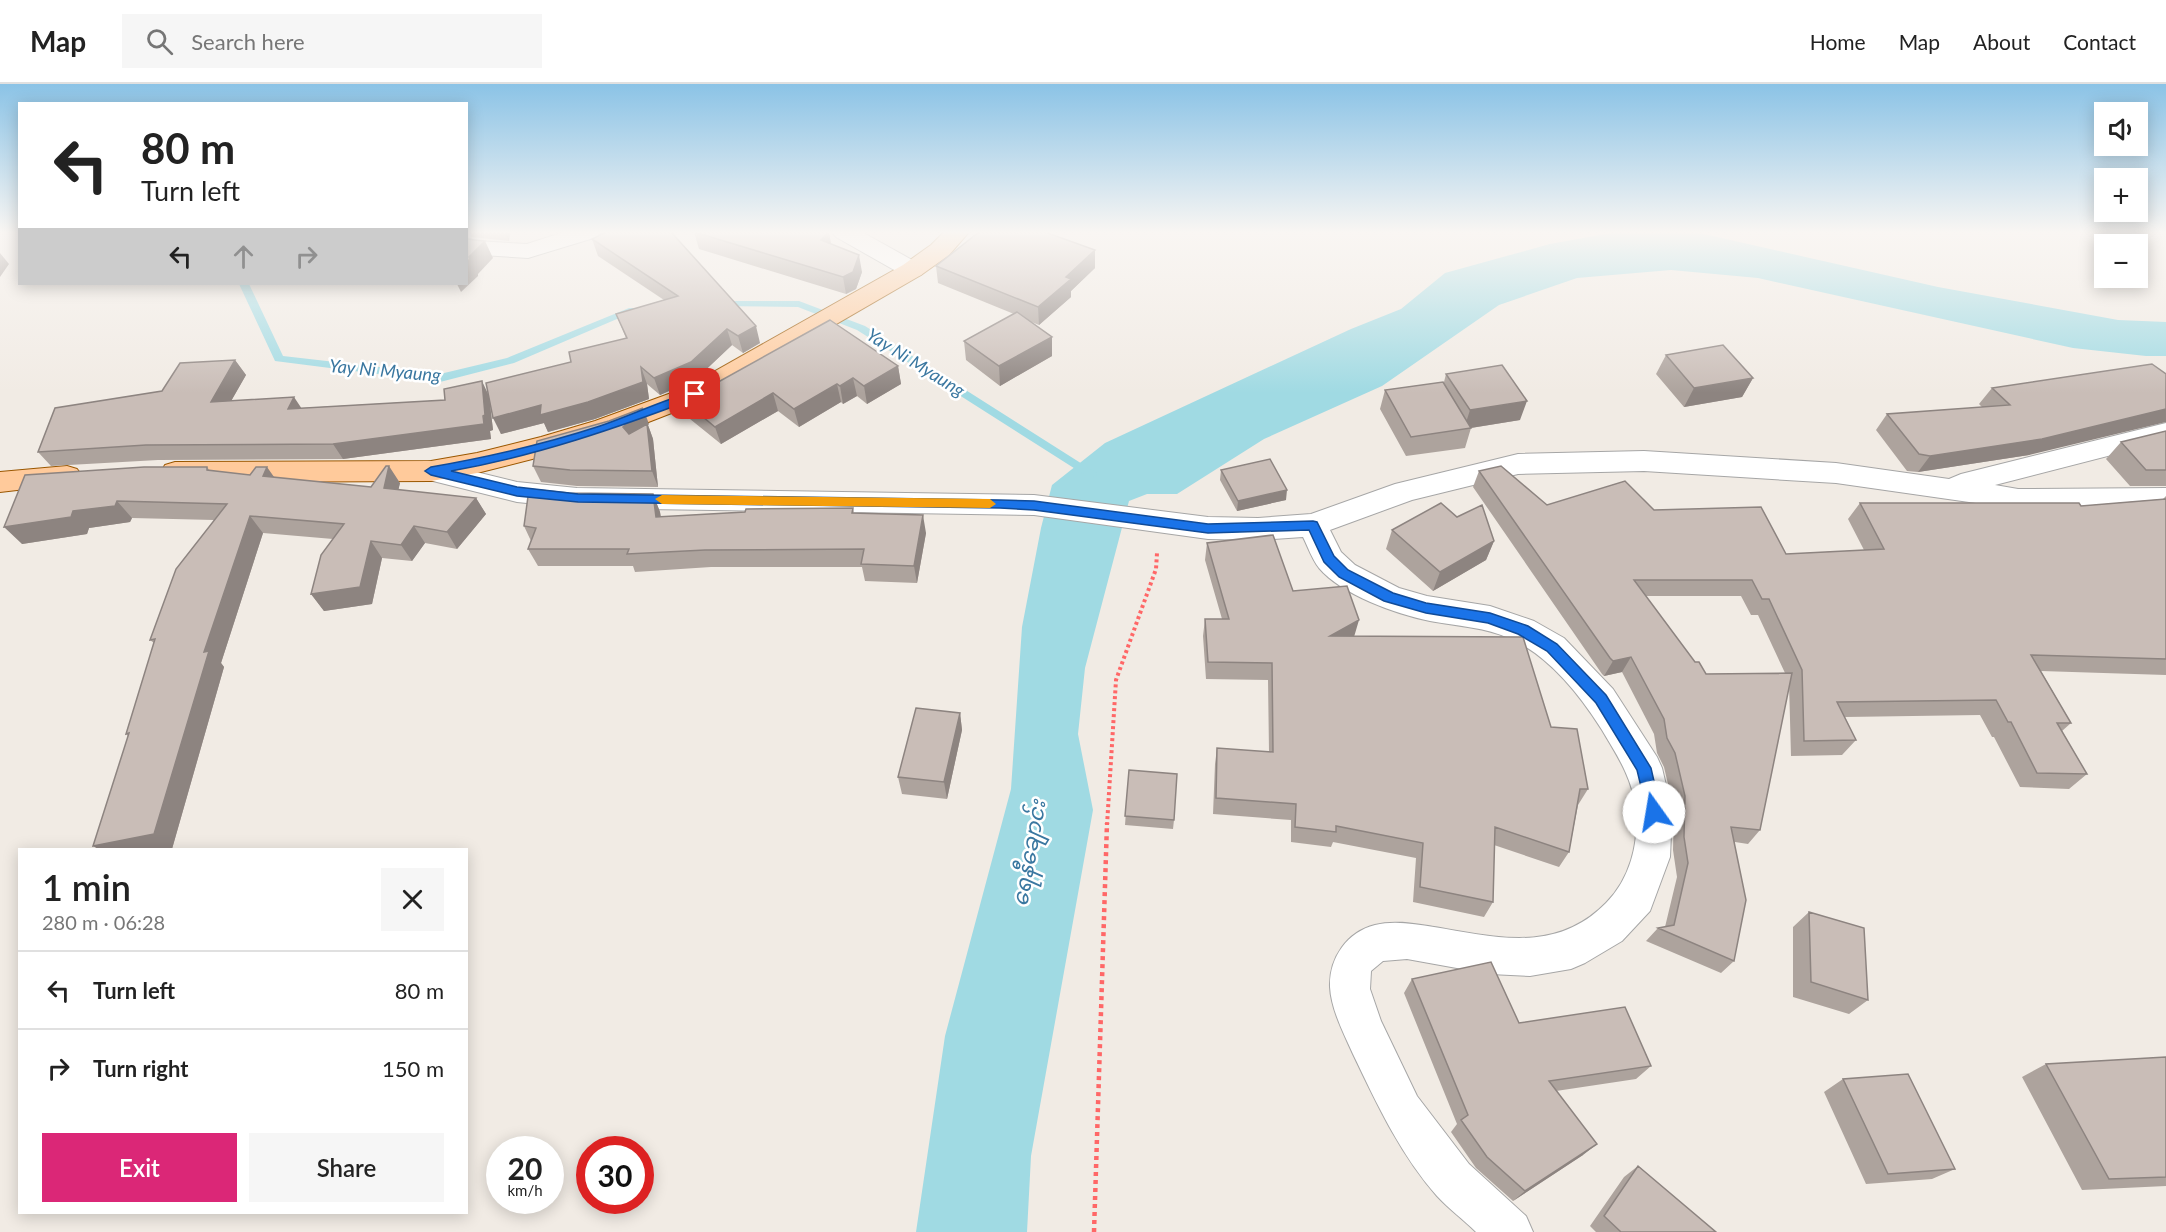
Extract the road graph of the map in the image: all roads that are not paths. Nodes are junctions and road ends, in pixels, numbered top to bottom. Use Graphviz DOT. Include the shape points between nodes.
graph roads {
  1 [pos="883,286"];
  2 [pos="2166,432"];
  3 [pos="431,471"];
  4 [pos="146,472"];
  5 [pos="88,475"];
  6 [pos="0,482"];
  7 [pos="1945,488"];
  8 [pos="2166,498"];
  9 [pos="1313,525"];
  10 [pos="1510,1232"];
  1 -- 3 [label="main road" via="695,394 544,446"];
  2 -- 7 [label="street"];
  3 -- 4 [label="main road"];
  3 -- 9 [label="street" via="517,492 578,498 1034,505 1208,528"];
  5 -- 6 [label="main road"];
  7 -- 8 [label="street" via="2018,499"];
  7 -- 9 [label="street" via="1836,473 1644,461 1518,464 1405,491"];
  9 -- 10 [label="street" via="1329,559 1344,573 1389,597 1426,608 1490,618 1523,630 1552,647 1601,699 1644,768 1654,812 1651,857 1636,899 1608,928 1571,950 1530,957 1490,955 1407,941 1376,942 1358,955 1351,970 1350,989 1362,1027 1402,1111 1453,1180"];
}
